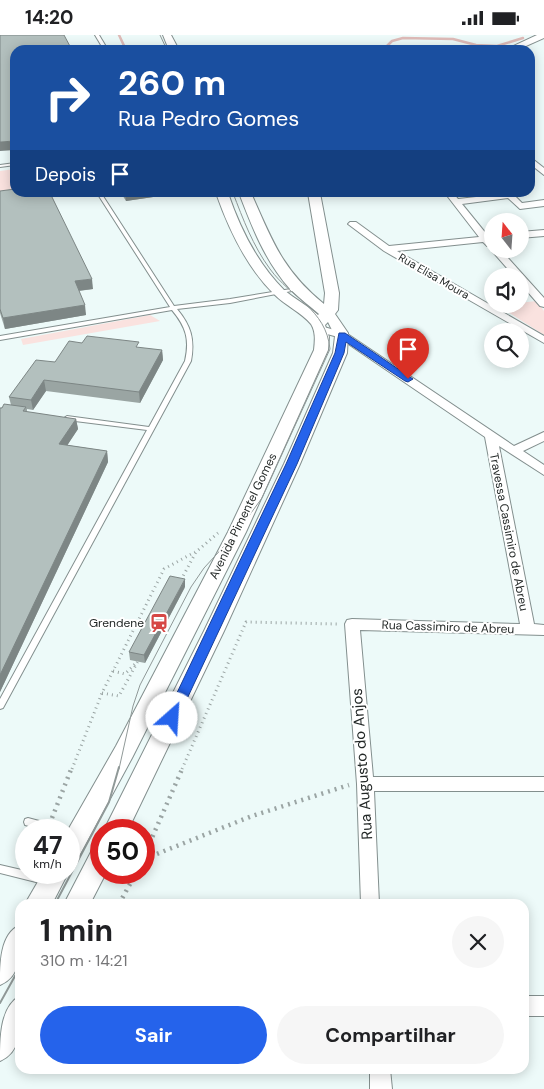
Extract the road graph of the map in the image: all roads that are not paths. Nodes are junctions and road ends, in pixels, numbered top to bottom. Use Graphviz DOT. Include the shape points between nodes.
graph roads {
  1 [pos="537,39"];
  2 [pos="522,45"];
  3 [pos="535,164"];
  4 [pos="544,173"];
  5 [pos="102,197"];
  6 [pos="223,197"];
  7 [pos="246,197"];
  8 [pos="315,197"];
  9 [pos="452,197"];
  10 [pos="489,197"];
  11 [pos="512,197"];
  12 [pos="456,202"];
  13 [pos="544,203"];
  14 [pos="353,224"];
  15 [pos="544,233"];
  16 [pos="529,234"];
  17 [pos="484,235"];
  18 [pos="484,243"];
  19 [pos="387,249"];
  20 [pos="504,258"];
  21 [pos="512,268"];
  22 [pos="529,287"];
  23 [pos="289,291"];
  24 [pos="544,304"];
  25 [pos="173,308"];
  26 [pos="322,323"];
  27 [pos="342,335"];
  28 [pos="0,338"];
  29 [pos="544,339"];
  30 [pos="57,417"];
  31 [pos="151,429"];
  32 [pos="491,435"];
  33 [pos="544,436"];
  34 [pos="515,450"];
  35 [pos="544,471"];
  36 [pos="352,624"];
  37 [pos="528,630"];
  38 [pos="544,630"];
  39 [pos="0,706"];
  40 [pos="365,784"];
  41 [pos="544,784"];
  42 [pos="121,819"];
  43 [pos="80,826"];
  44 [pos="0,869"];
  45 [pos="15,871"];
  46 [pos="90,879"];
  47 [pos="49,884"];
  48 [pos="41,899"];
  49 [pos="80,899"];
  50 [pos="370,899"];
  51 [pos="15,946"];
  52 [pos="0,972"];
  53 [pos="529,1007"];
  54 [pos="544,1007"];
  55 [pos="15,1018"];
  56 [pos="0,1047"];
  57 [pos="380,1074"];
  58 [pos="381,1089"];
  1 -- 2 [label="street"];
  3 -- 4 [label="street"];
  5 -- 25 [label="lane"];
  6 -- 23 [label="main road" via="255,260"];
  7 -- 23 [label="main road" via="266,243 285,275"];
  8 -- 26 [label="main road, Avenida Pimentel Gomes" via="332,293 332,306"];
  9 -- 12 [label="street"];
  10 -- 12 [label="street"];
  11 -- 13 [label="street" via="520,206"];
  12 -- 17 [label="street"];
  14 -- 19 [label="street, Rua Elisa Moura"];
  15 -- 16 [label="street"];
  18 -- 19 [label="street"];
  19 -- 29 [label="street, Rua Elisa Moura"];
  20 -- 21 [label="street"];
  22 -- 24 [label="street"];
  23 -- 25 [label="lane"];
  23 -- 26 [label="main road"];
  25 -- 28 [label="lane"];
  25 -- 31 [label="lane" via="190,333 190,352"];
  26 -- 27 [label="main road"];
  26 -- 43 [label="main road, Avenida Pimentel Gomes" via="321,350 237,532 124,752"];
  27 -- 32 [label="street"];
  27 -- 42 [label="main road, Avenida Pimentel Gomes" via="340,353 292,464"];
  30 -- 31 [label="lane"];
  31 -- 39 [label="lane"];
  32 -- 34 [label="street"];
  32 -- 37 [label="street, Travessa Cassimiro de Abreu"];
  33 -- 34 [label="street"];
  34 -- 35 [label="street"];
  36 -- 37 [label="street, Rua Cassimiro de Abreu"];
  36 -- 40 [label="street, Rua Augusto do Anjos"];
  37 -- 38 [label="street, Rua Cassimiro de Abreu"];
  40 -- 41 [label="street"];
  40 -- 50 [label="street, Rua Augusto do Anjos"];
  44 -- 45 [label="lane"];
  46 -- 49 [label="main road"];
  47 -- 48 [label="street"];
  51 -- 52 [label="street"];
  53 -- 54 [label="street"];
  55 -- 56 [label="main road"];
  57 -- 58 [label="street"];
}
